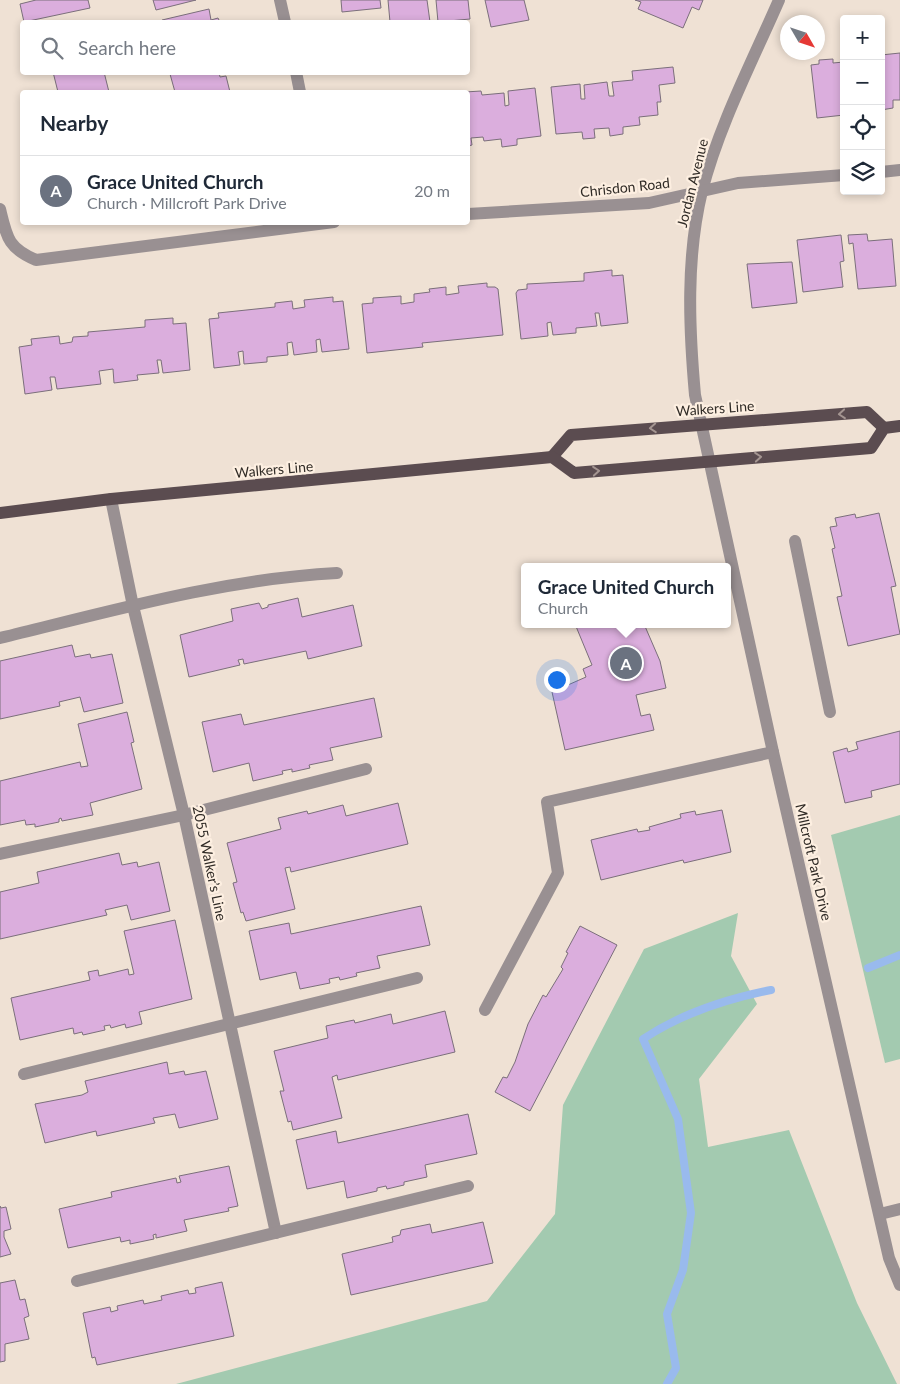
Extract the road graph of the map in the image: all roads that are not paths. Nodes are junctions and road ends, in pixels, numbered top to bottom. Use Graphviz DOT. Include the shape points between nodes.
graph roads {
  1 [pos="280,0"];
  2 [pos="779,0"];
  3 [pos="285,20"];
  4 [pos="297,75"];
  5 [pos="300,90"];
  6 [pos="900,170"];
  7 [pos="885,172"];
  8 [pos="840,175"];
  9 [pos="702,191"];
  10 [pos="0,209"];
  11 [pos="470,214"];
  12 [pos="313,225"];
  13 [pos="702,425"];
  14 [pos="900,426"];
  15 [pos="884,428"];
  16 [pos="706,444"];
  17 [pos="552,457"];
  18 [pos="710,462"];
  19 [pos="111,499"];
  20 [pos="0,513"];
  21 [pos="795,541"];
  22 [pos="337,574"];
  23 [pos="133,606"];
  24 [pos="0,638"];
  25 [pos="830,712"];
  26 [pos="773,752"];
  27 [pos="366,769"];
  28 [pos="184,815"];
  29 [pos="0,854"];
  30 [pos="417,978"];
  31 [pos="485,1010"];
  32 [pos="230,1024"];
  33 [pos="24,1074"];
  34 [pos="468,1186"];
  35 [pos="900,1209"];
  36 [pos="880,1214"];
  37 [pos="276,1233"];
  38 [pos="77,1281"];
  39 [pos="900,1285"];
  1 -- 3 [label="street"];
  2 -- 9 [label="street, Jordan Avenue" via="717,141"];
  4 -- 5 [label="street"];
  6 -- 7 [label="street"];
  8 -- 9 [label="street, Chrisdon Road" via="738,183"];
  9 -- 11 [label="street, Chrisdon Road" via="649,203"];
  9 -- 13 [label="street, Jordan Avenue" via="693,240 690,338 695,395"];
  10 -- 12 [label="street" via="6,234 18,252 36,260"];
  15 -- 13 [label="main road, Walkers Line, one-way" via="867,412"];
  13 -- 16 [label="street, Jordan Avenue"];
  13 -- 17 [label="main road, Walkers Line, one-way" via="570,434"];
  14 -- 15 [label="main road"];
  18 -- 15 [label="main road, one-way" via="871,448"];
  16 -- 18 [label="street, Millcroft Park Drive"];
  17 -- 18 [label="main road, one-way" via="574,473"];
  17 -- 19 [label="main road, Walkers Line"];
  18 -- 26 [label="street, Millcroft Park Drive"];
  19 -- 20 [label="main road, Walkers Line"];
  19 -- 23 [label="street, 2055 Walker’s Line"];
  21 -- 25 [label="street"];
  22 -- 23 [label="street" via="287,576"];
  23 -- 24 [label="street"];
  23 -- 28 [label="street, 2055 Walker’s Line"];
  26 -- 31 [label="street" via="547,802 558,872"];
  26 -- 36 [label="street, Millcroft Park Drive"];
  27 -- 28 [label="street"];
  28 -- 29 [label="street"];
  28 -- 32 [label="street, 2055 Walker’s Line"];
  30 -- 32 [label="street"];
  32 -- 33 [label="street"];
  32 -- 37 [label="street, 2055 Walker’s Line"];
  34 -- 37 [label="street"];
  35 -- 36 [label="street"];
  36 -- 39 [label="street, Millcroft Park Drive" via="889,1258"];
  37 -- 38 [label="street"];
}
